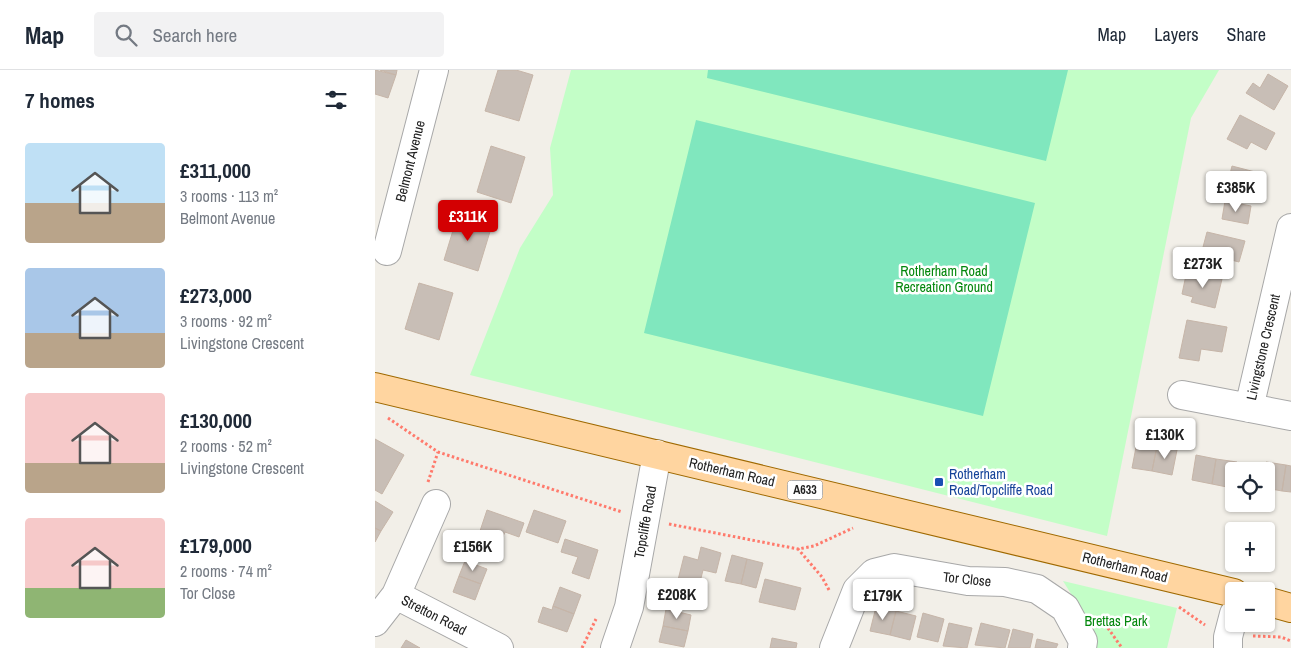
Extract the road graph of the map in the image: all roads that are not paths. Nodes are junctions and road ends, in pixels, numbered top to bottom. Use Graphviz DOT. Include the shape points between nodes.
graph roads {
  1 [pos="434,70"];
  2 [pos="1291,228"];
  3 [pos="387,252"];
  4 [pos="375,387"];
  5 [pos="1181,395"];
  6 [pos="1249,408"];
  7 [pos="1291,416"];
  8 [pos="657,454"];
  9 [pos="436,504"];
  10 [pos="1225,591"];
  11 [pos="396,595"];
  12 [pos="1275,604"];
  13 [pos="1291,608"];
  14 [pos="375,622"];
  15 [pos="499,648"];
  16 [pos="615,648"];
  17 [pos="834,648"];
  18 [pos="1081,648"];
  1 -- 3 [label="street, Belmont Avenue"];
  2 -- 6 [label="street, Livingstone Crescent"];
  4 -- 8 [label="main road, Rotherham Road / A633"];
  5 -- 6 [label="street, Livingstone Crescent"];
  6 -- 7 [label="street, Livingstone Crescent"];
  8 -- 10 [label="main road, Rotherham Road / A633"];
  8 -- 16 [label="street, Topcliffe Road" via="629,607"];
  9 -- 11 [label="street, Stretton Road"];
  11 -- 14 [label="street, Stretton Road"];
  11 -- 15 [label="street, Stretton Road"];
  12 -- 13 [label="main road"];
  17 -- 18 [label="street, Tor Close" via="857,590 874,573 894,568 1037,589 1065,608 1083,641"];
}
